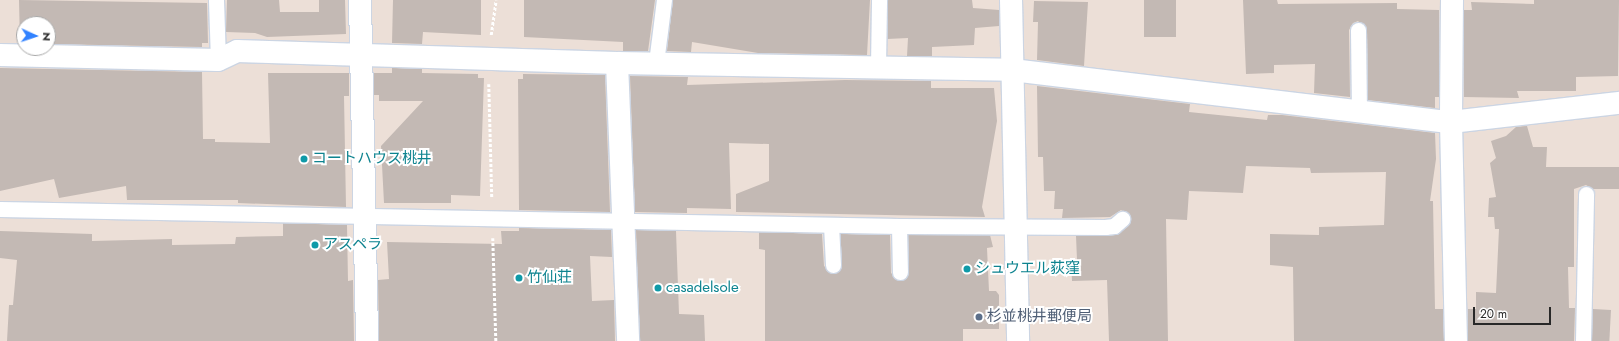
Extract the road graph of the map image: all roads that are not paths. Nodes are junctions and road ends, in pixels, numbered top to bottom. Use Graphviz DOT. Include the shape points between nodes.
graph roads {
  1 [pos="216,0"];
  2 [pos="360,0"];
  3 [pos="664,0"];
  4 [pos="879,0"];
  5 [pos="1011,0"];
  6 [pos="1452,0"];
  7 [pos="1358,30"];
  8 [pos="361,54"];
  9 [pos="0,55"];
  10 [pos="218,60"];
  11 [pos="617,63"];
  12 [pos="656,63"];
  13 [pos="878,66"];
  14 [pos="1012,70"];
  15 [pos="1619,103"];
  16 [pos="1359,109"];
  17 [pos="1451,122"];
  18 [pos="1586,194"];
  19 [pos="0,209"];
  20 [pos="365,214"];
  21 [pos="1122,219"];
  22 [pos="622,222"];
  23 [pos="831,225"];
  24 [pos="899,226"];
  25 [pos="1018,226"];
  26 [pos="833,265"];
  27 [pos="900,272"];
  28 [pos="367,341"];
  29 [pos="628,341"];
  30 [pos="1018,341"];
  31 [pos="1456,341"];
  32 [pos="1583,341"];
  1 -- 10 [label="lane"];
  2 -- 8 [label="street"];
  3 -- 12 [label="lane"];
  4 -- 13 [label="lane"];
  5 -- 14 [label="street"];
  6 -- 17 [label="street"];
  7 -- 16 [label="lane"];
  8 -- 10 [label="street" via="237,51"];
  8 -- 11 [label="street"];
  8 -- 20 [label="street"];
  9 -- 10 [label="street"];
  11 -- 12 [label="street"];
  11 -- 22 [label="street"];
  12 -- 13 [label="street"];
  13 -- 14 [label="street"];
  14 -- 16 [label="street"];
  14 -- 25 [label="street"];
  15 -- 17 [label="street"];
  16 -- 17 [label="street"];
  17 -- 31 [label="street"];
  18 -- 32 [label="lane"];
  19 -- 20 [label="lane"];
  20 -- 22 [label="lane" via="492,220"];
  20 -- 28 [label="street"];
  21 -- 25 [label="lane" via="1114,226 1105,227"];
  22 -- 23 [label="lane"];
  22 -- 29 [label="street"];
  23 -- 24 [label="lane"];
  23 -- 26 [label="lane"];
  24 -- 25 [label="lane"];
  24 -- 27 [label="lane"];
  25 -- 30 [label="street"];
}
